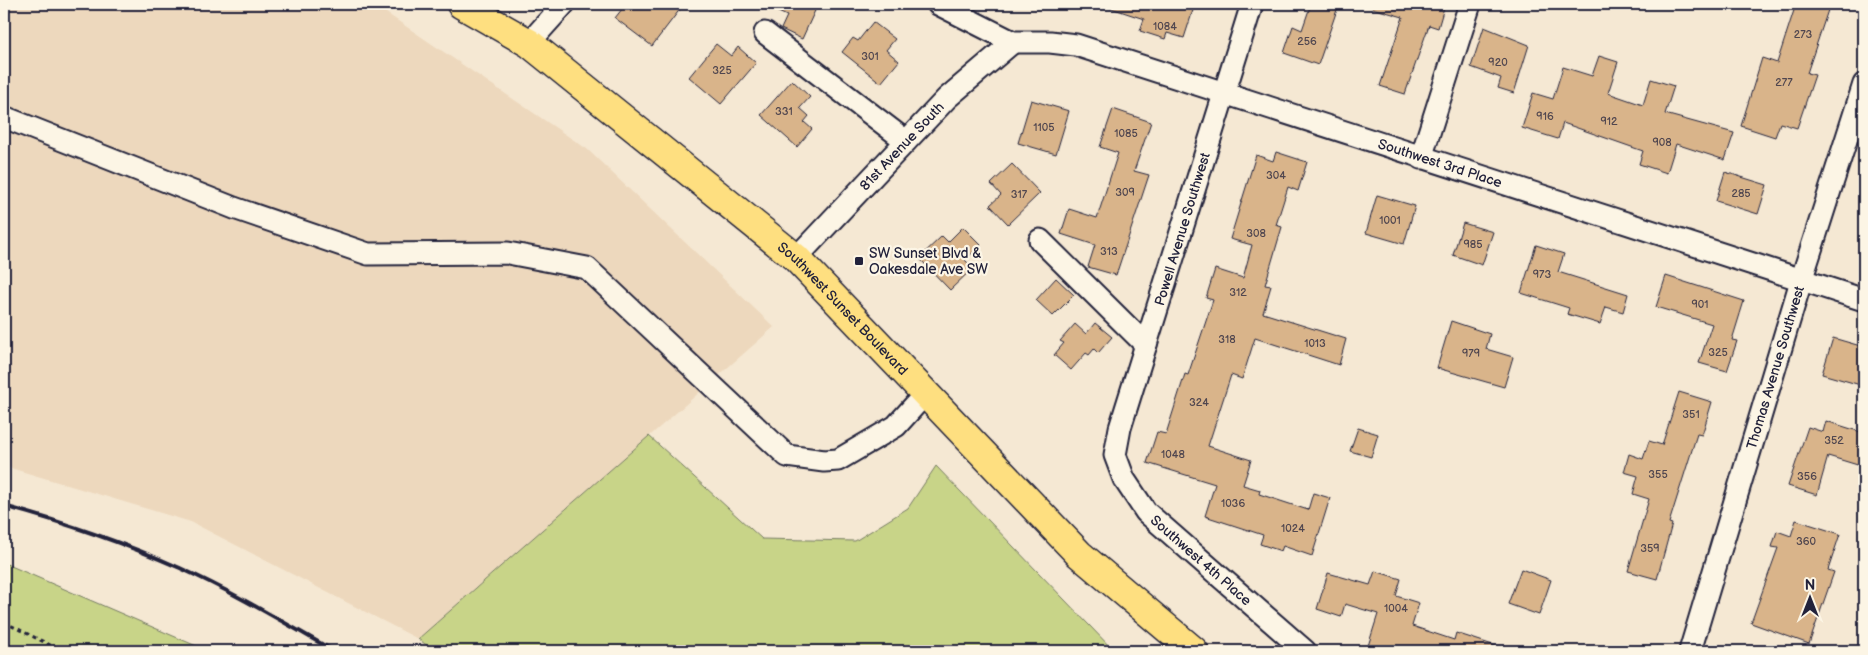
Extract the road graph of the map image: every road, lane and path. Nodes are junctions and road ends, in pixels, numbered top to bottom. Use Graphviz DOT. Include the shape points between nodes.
graph roads {
  1 [pos="461,4"];
  2 [pos="564,4"];
  3 [pos="938,4"];
  4 [pos="1252,4"];
  5 [pos="1470,4"];
  6 [pos="765,32"];
  7 [pos="1013,42"];
  8 [pos="529,43"];
  9 [pos="1864,84"];
  10 [pos="1224,94"];
  11 [pos="4,116"];
  12 [pos="906,141"];
  13 [pos="1421,158"];
  14 [pos="1040,240"];
  15 [pos="796,258"];
  16 [pos="1801,281"];
  17 [pos="1864,300"];
  18 [pos="1146,345"];
  19 [pos="925,394"];
  20 [pos="1115,455"];
  21 [pos="4,622"];
  22 [pos="62,651"];
  23 [pos="1194,651"];
  24 [pos="1305,651"];
  25 [pos="1690,651"];
  1 -- 8 [label="main road, Southwest Sunset Boulevard"];
  2 -- 8 [label="street"];
  3 -- 7 [label="street"];
  4 -- 10 [label="street, Powell Avenue Southwest"];
  5 -- 13 [label="street"];
  6 -- 12 [label="street"];
  7 -- 10 [label="street, Southwest 3rd Place" via="1076,45"];
  7 -- 12 [label="street, 81st Avenue South" via="946,98"];
  8 -- 15 [label="main road, Southwest Sunset Boulevard"];
  9 -- 16 [label="street, Thomas Avenue Southwest"];
  10 -- 13 [label="street, Southwest 3rd Place"];
  10 -- 18 [label="street, Powell Avenue Southwest"];
  11 -- 19 [label="street" via="234,208 368,254 508,252 587,268 787,456 838,460 896,426"];
  12 -- 15 [label="street, 81st Avenue South"];
  13 -- 16 [label="street, Southwest 3rd Place"];
  14 -- 18 [label="street"];
  15 -- 19 [label="main road, Southwest Sunset Boulevard"];
  16 -- 17 [label="street, Southwest 3rd Place"];
  16 -- 25 [label="street, Thomas Avenue Southwest"];
  18 -- 20 [label="street, Powell Avenue Southwest" via="1120,428"];
  19 -- 23 [label="main road, Southwest Sunset Boulevard" via="1080,554"];
  20 -- 24 [label="street, Southwest 4th Place" via="1124,479 1146,512"];
  21 -- 22 [label="path"];
}
